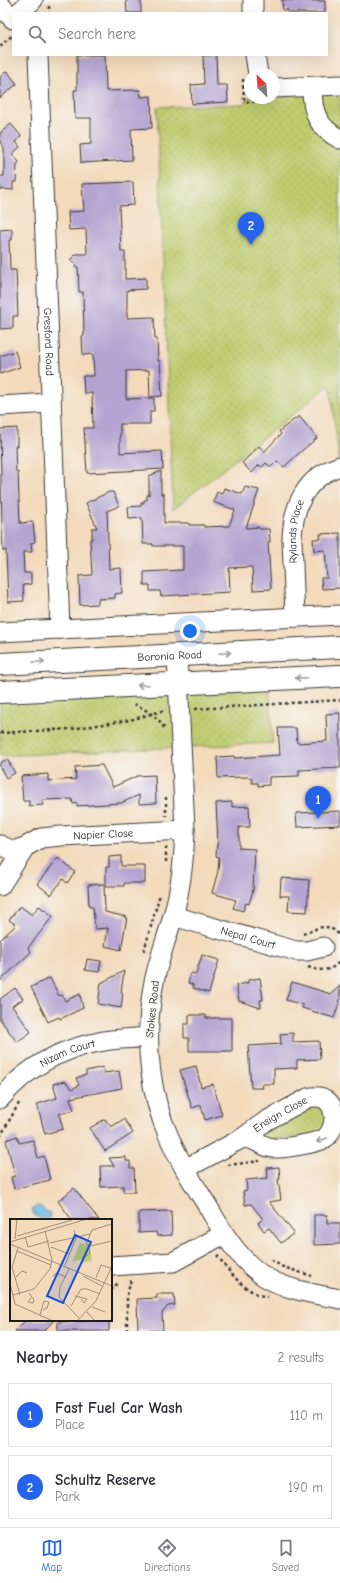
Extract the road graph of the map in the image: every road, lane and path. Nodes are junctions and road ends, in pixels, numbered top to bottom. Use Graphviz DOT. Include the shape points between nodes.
graph roads {
  1 [pos="253,0"];
  2 [pos="41,2"];
  3 [pos="20,12"];
  4 [pos="48,12"];
  5 [pos="253,12"];
  6 [pos="12,38"];
  7 [pos="0,46"];
  8 [pos="38,56"];
  9 [pos="255,56"];
  10 [pos="257,68"];
  11 [pos="340,84"];
  12 [pos="312,87"];
  13 [pos="280,88"];
  14 [pos="340,138"];
  15 [pos="51,403"];
  16 [pos="0,406"];
  17 [pos="340,466"];
  18 [pos="340,615"];
  19 [pos="295,617"];
  20 [pos="60,629"];
  21 [pos="0,632"];
  22 [pos="340,647"];
  23 [pos="177,655"];
  24 [pos="0,664"];
  25 [pos="340,676"];
  26 [pos="178,684"];
  27 [pos="0,692"];
  28 [pos="340,700"];
  29 [pos="130,703"];
  30 [pos="196,709"];
  31 [pos="167,710"];
  32 [pos="152,714"];
  33 [pos="164,730"];
  34 [pos="0,733"];
  35 [pos="166,795"];
  36 [pos="166,818"];
  37 [pos="184,830"];
  38 [pos="0,845"];
  39 [pos="25,847"];
  40 [pos="0,886"];
  41 [pos="173,916"];
  42 [pos="323,947"];
  43 [pos="148,1037"];
  44 [pos="22,1098"];
  45 [pos="0,1099"];
  46 [pos="0,1137"];
  47 [pos="241,1139"];
  48 [pos="266,1161"];
  49 [pos="224,1166"];
  50 [pos="185,1169"];
  51 [pos="224,1234"];
  52 [pos="267,1258"];
  53 [pos="112,1266"];
  54 [pos="131,1277"];
  55 [pos="318,1277"];
  56 [pos="340,1299"];
  57 [pos="127,1331"];
  1 -- 5 [label="street"];
  2 -- 3 [label="street"];
  2 -- 4 [label="path"];
  6 -- 7 [label="path"];
  8 -- 15 [label="street, Gresford Road"];
  9 -- 10 [label="street"];
  11 -- 12 [label="street"];
  12 -- 13 [label="street"];
  12 -- 14 [label="street" via="315,114 327,131"];
  15 -- 16 [label="street"];
  15 -- 20 [label="street, Gresford Road"];
  17 -- 19 [label="street, Rylands Place" via="314,480 296,507 292,527"];
  18 -- 19 [label="street"];
  19 -- 20 [label="street"];
  20 -- 21 [label="street"];
  23 -- 22 [label="main road, Boronia Road, one-way"];
  24 -- 23 [label="main road, Boronia Road, one-way"];
  23 -- 26 [label="street, Stokes Road"];
  25 -- 26 [label="main road, one-way"];
  26 -- 27 [label="main road, one-way"];
  26 -- 37 [label="street, Stokes Road"];
  28 -- 30 [label="path"];
  29 -- 32 [label="path"];
  31 -- 32 [label="path"];
  32 -- 33 [label="path" via="160,721"];
  32 -- 34 [label="path" via="71,729"];
  35 -- 36 [label="path"];
  37 -- 39 [label="street, Napier Close" via="50,836"];
  37 -- 41 [label="street, Stokes Road" via="182,873"];
  38 -- 39 [label="street, Napier Close" via="12,851"];
  39 -- 40 [label="street"];
  41 -- 42 [label="street, Nepal Court" via="296,951"];
  41 -- 43 [label="street, Stokes Road" via="155,976"];
  43 -- 45 [label="street, Nizam Court" via="100,1041 50,1058 20,1078"];
  43 -- 50 [label="street, Stokes Road" via="159,1108 168,1136"];
  44 -- 46 [label="path"];
  47 -- 50 [label="street, Ensign Close"];
  48 -- 49 [label="path"];
  50 -- 51 [label="street, Stokes Road"];
  51 -- 53 [label="street" via="173,1262"];
  51 -- 56 [label="street, Stokes Road" via="241,1258 266,1277 291,1288"];
  52 -- 55 [label="path" via="284,1267"];
  54 -- 57 [label="path" via="126,1296"];
}
